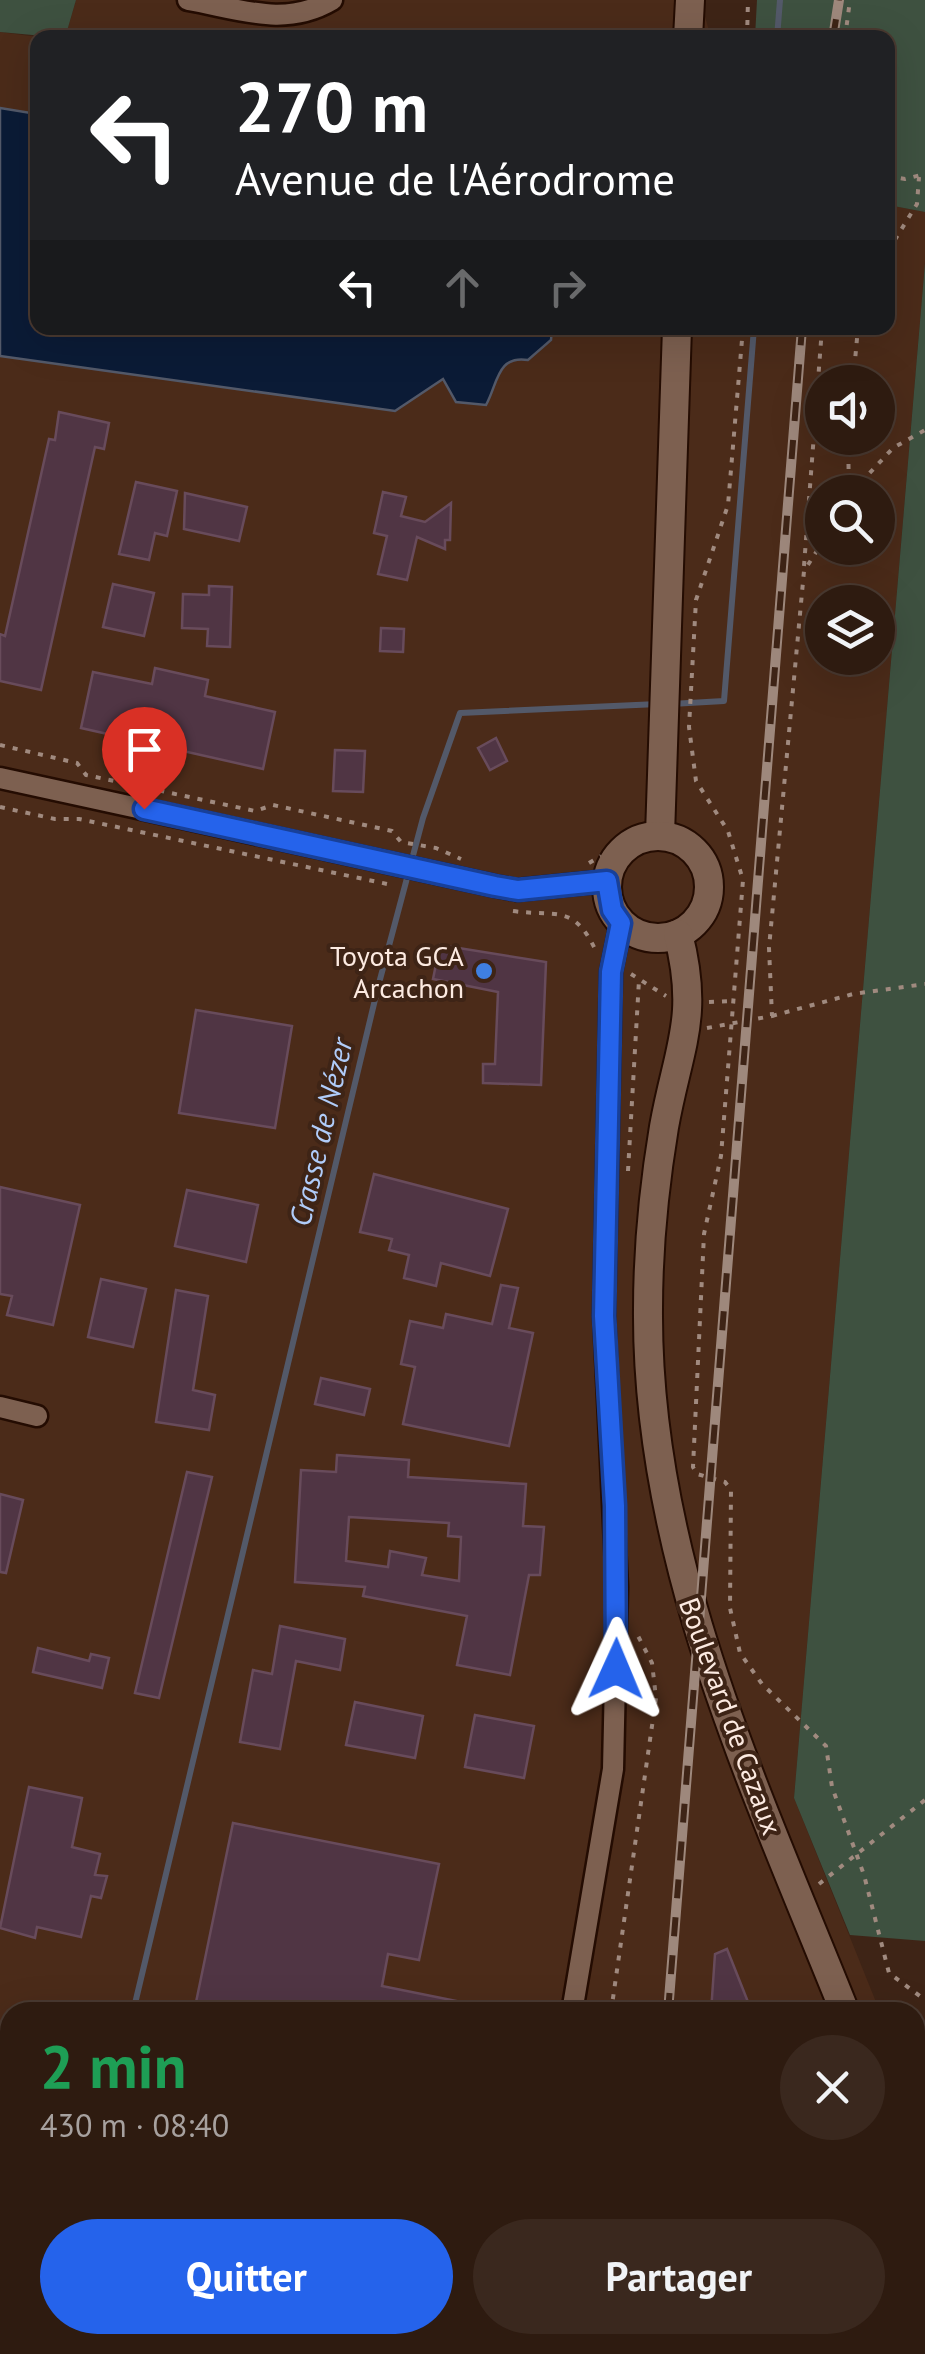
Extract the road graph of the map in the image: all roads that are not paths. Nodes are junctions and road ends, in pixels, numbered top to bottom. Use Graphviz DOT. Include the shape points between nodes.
graph roads {
  1 [pos="188,0"];
  2 [pos="332,0"];
  3 [pos="690,0"];
  4 [pos="688,30"];
  5 [pos="677,335"];
  6 [pos="0,778"];
  7 [pos="660,835"];
  8 [pos="598,867"];
  9 [pos="621,923"];
  10 [pos="678,934"];
  11 [pos="0,1407"];
  12 [pos="37,1416"];
  13 [pos="574,2002"];
  14 [pos="841,2002"];
  1 -- 2 [label="street" via="306,16"];
  3 -- 4 [label="main road"];
  5 -- 7 [label="main road" via="677,698"];
  6 -- 8 [label="street" via="404,873 518,890"];
  7 -- 8 [label="main road" via="630,843 611,866"];
  7 -- 10 [label="main road" via="692,847 709,877 704,911"];
  8 -- 9 [label="main road"];
  9 -- 10 [label="main road" via="648,937"];
  9 -- 13 [label="street" via="612,962 604,1316 616,1554 613,1768"];
  10 -- 14 [label="main road, Boulevard de Cazaux" via="690,978 688,1027 654,1189 648,1308 659,1455 697,1631"];
  11 -- 12 [label="street"];
}
